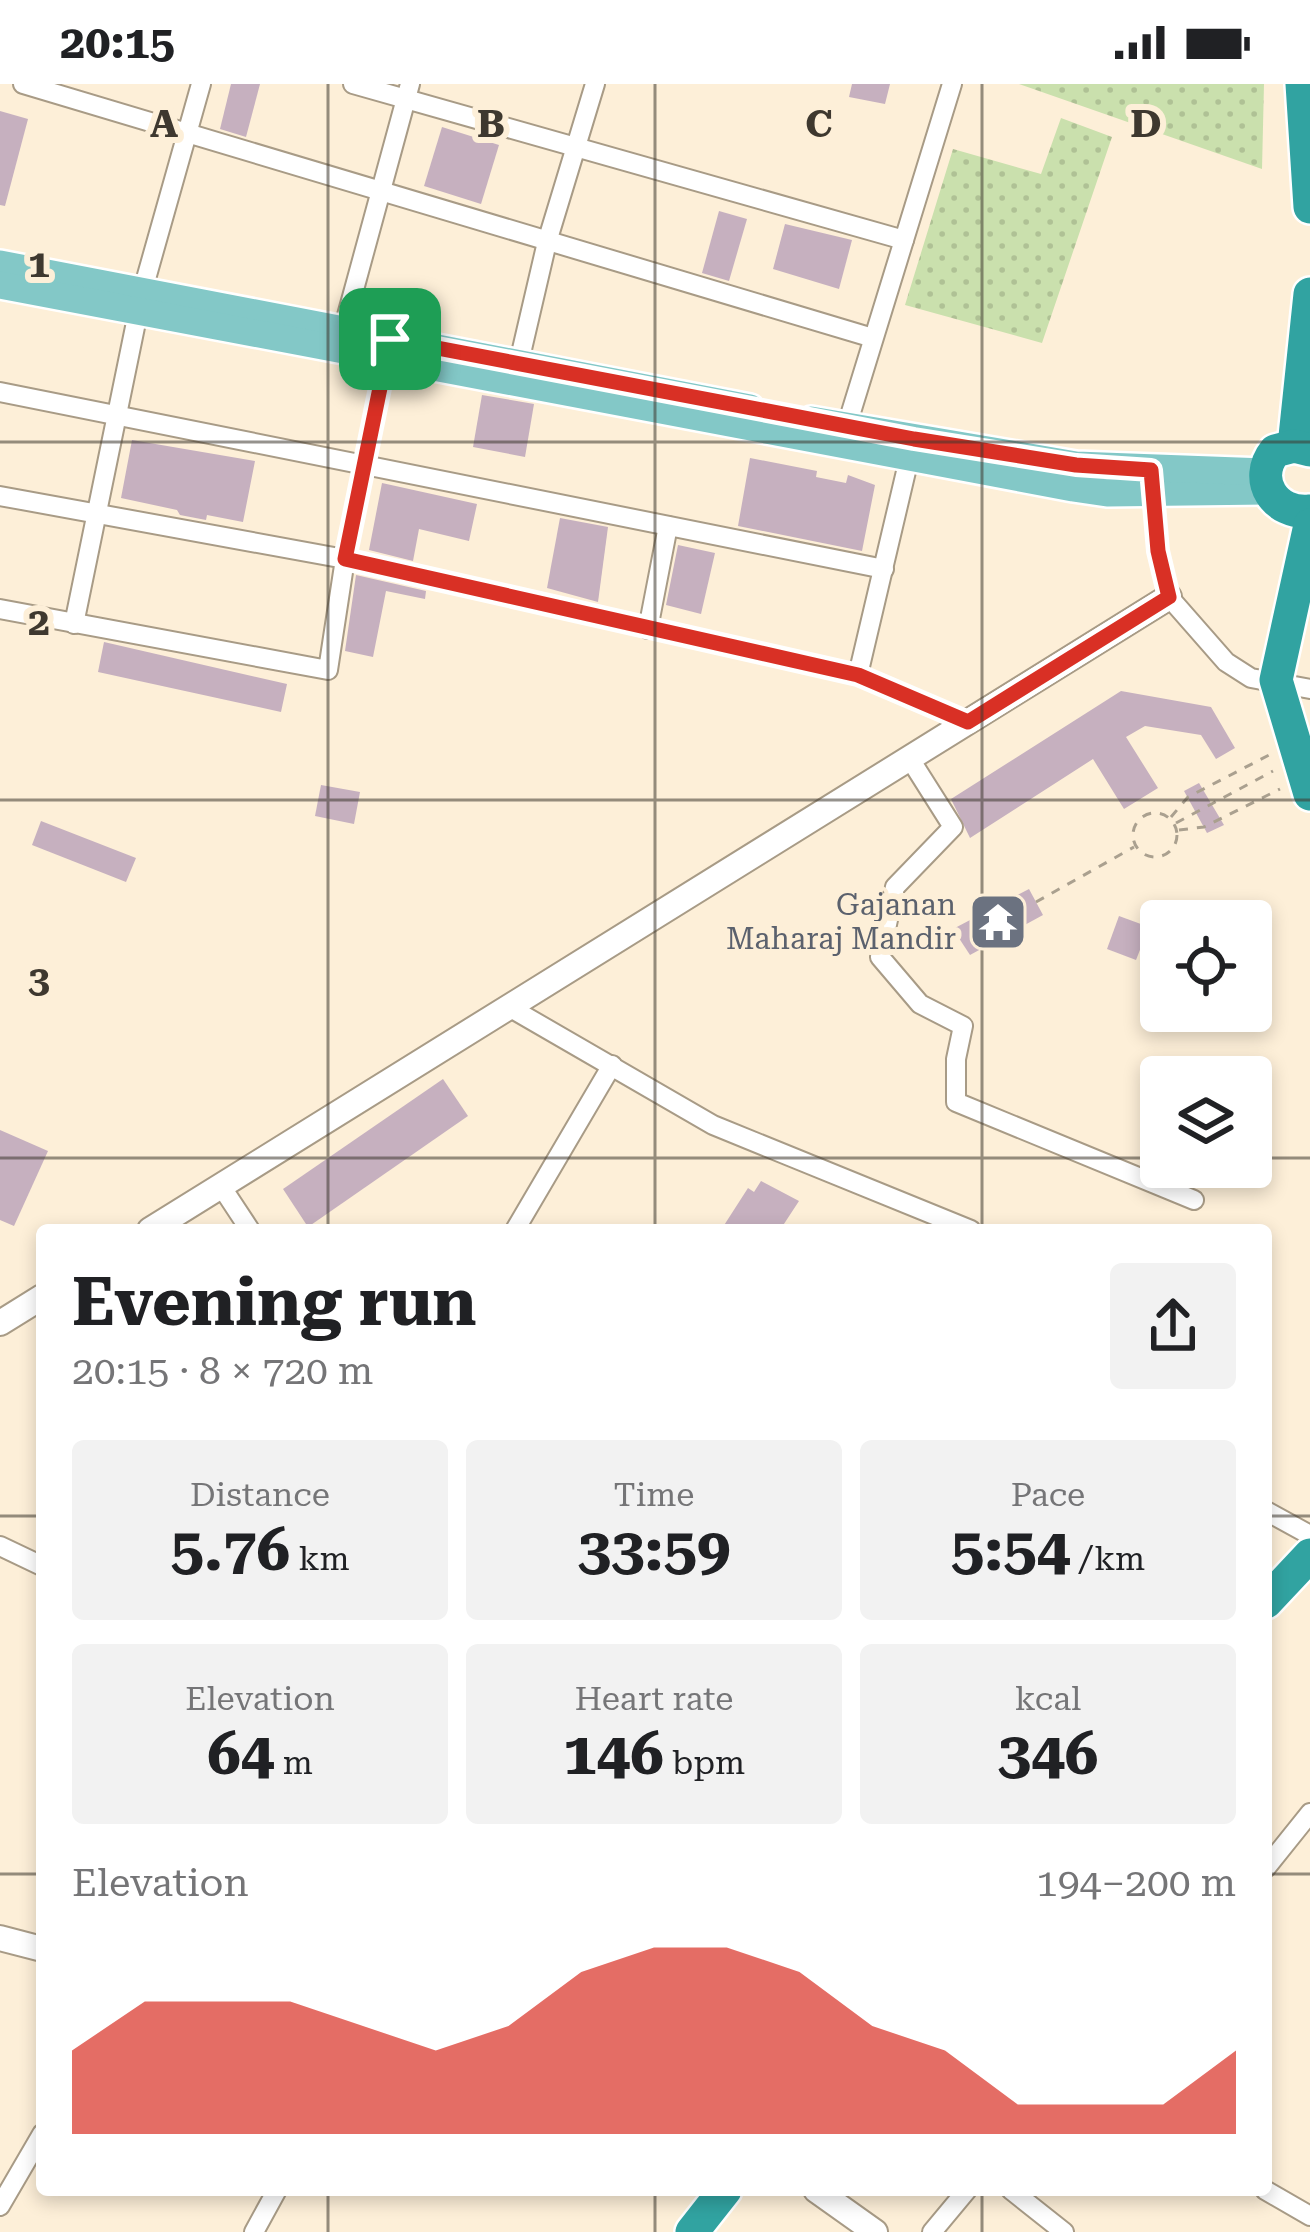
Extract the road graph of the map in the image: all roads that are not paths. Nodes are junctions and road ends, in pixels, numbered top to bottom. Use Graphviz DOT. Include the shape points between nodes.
graph roads {
  1 [pos="23,84"];
  2 [pos="201,84"];
  3 [pos="353,84"];
  4 [pos="595,84"];
  5 [pos="952,84"];
  6 [pos="1302,84"];
  7 [pos="408,91"];
  8 [pos="186,134"];
  9 [pos="576,146"];
  10 [pos="379,193"];
  11 [pos="1310,207"];
  12 [pos="904,240"];
  13 [pos="547,242"];
  14 [pos="0,264"];
  15 [pos="0,284"];
  16 [pos="1310,294"];
  17 [pos="140,302"];
  18 [pos="343,330"];
  19 [pos="873,338"];
  20 [pos="388,348"];
  21 [pos="517,372"];
  22 [pos="0,392"];
  23 [pos="117,415"];
  24 [pos="843,436"];
  25 [pos="1302,448"];
  26 [pos="911,449"];
  27 [pos="364,464"];
  28 [pos="1152,481"];
  29 [pos="1266,482"];
  30 [pos="0,496"];
  31 [pos="1310,511"];
  32 [pos="96,514"];
  33 [pos="1310,525"];
  34 [pos="668,526"];
  35 [pos="345,559"];
  36 [pos="884,569"];
  37 [pos="1169,597"];
  38 [pos="0,609"];
  39 [pos="74,624"];
  40 [pos="648,629"];
  41 [pos="858,675"];
  42 [pos="1276,680"];
  43 [pos="1310,689"];
  44 [pos="968,722"];
  45 [pos="910,759"];
  46 [pos="1300,789"];
  47 [pos="508,1007"];
  48 [pos="612,1065"];
  49 [pos="221,1186"];
  50 [pos="1194,1200"];
  51 [pos="160,1224"];
  52 [pos="246,1224"];
  53 [pos="519,1224"];
  54 [pos="955,1224"];
  55 [pos="36,1301"];
  56 [pos="0,1323"];
  57 [pos="1272,1514"];
  58 [pos="1310,1535"];
  59 [pos="0,1546"];
  60 [pos="1310,1555"];
  61 [pos="36,1563"];
  62 [pos="1272,1596"];
  63 [pos="1310,1813"];
  64 [pos="1272,1860"];
  65 [pos="3,1945"];
  66 [pos="36,1948"];
  67 [pos="36,2144"];
  68 [pos="1272,2194"];
  69 [pos="274,2196"];
  70 [pos="720,2196"];
  71 [pos="824,2196"];
  72 [pos="962,2196"];
  73 [pos="1019,2196"];
  74 [pos="0,2206"];
  75 [pos="1310,2216"];
  76 [pos="866,2229"];
  77 [pos="254,2232"];
  78 [pos="692,2232"];
  79 [pos="932,2232"];
  80 [pos="1064,2232"];
  1 -- 8 [label="street"];
  2 -- 8 [label="street"];
  3 -- 7 [label="street"];
  4 -- 9 [label="street"];
  5 -- 12 [label="street"];
  6 -- 11 [label="highway"];
  7 -- 9 [label="street"];
  7 -- 10 [label="street"];
  8 -- 10 [label="street"];
  8 -- 17 [label="street"];
  9 -- 12 [label="street"];
  9 -- 13 [label="street"];
  10 -- 13 [label="street"];
  10 -- 18 [label="street"];
  12 -- 19 [label="street"];
  13 -- 19 [label="street"];
  13 -- 21 [label="street"];
  14 -- 17 [label="main road"];
  15 -- 17 [label="main road"];
  16 -- 25 [label="highway"];
  17 -- 18 [label="main road"];
  17 -- 20 [label="main road"];
  17 -- 23 [label="street"];
  18 -- 20 [label="main road"];
  19 -- 24 [label="street"];
  20 -- 21 [label="main road"];
  20 -- 27 [label="street"];
  21 -- 24 [label="main road"];
  22 -- 23 [label="street"];
  23 -- 27 [label="street"];
  23 -- 32 [label="street"];
  24 -- 26 [label="main road"];
  25 -- 29 [label="highway" via="1275,451"];
  26 -- 28 [label="main road"];
  26 -- 36 [label="street"];
  27 -- 34 [label="street"];
  27 -- 35 [label="street"];
  28 -- 29 [label="main road"];
  28 -- 37 [label="street"];
  29 -- 31 [label="highway" via="1283,507"];
  30 -- 32 [label="street"];
  32 -- 35 [label="street"];
  32 -- 39 [label="street"];
  33 -- 42 [label="highway"];
  34 -- 36 [label="street"];
  34 -- 40 [label="street"];
  35 -- 39 [label="street" via="328,670"];
  35 -- 40 [label="street"];
  36 -- 41 [label="street"];
  37 -- 42 [label="street" via="1226,662 1251,678"];
  37 -- 44 [label="street"];
  38 -- 39 [label="street"];
  40 -- 41 [label="street"];
  41 -- 44 [label="street"];
  42 -- 43 [label="street"];
  42 -- 46 [label="highway"];
  44 -- 45 [label="street"];
  45 -- 47 [label="street"];
  45 -- 50 [label="street" via="953,827 895,887 880,957 920,1004 963,1026 956,1102"];
  47 -- 48 [label="street"];
  47 -- 49 [label="street"];
  48 -- 53 [label="street"];
  48 -- 54 [label="street" via="713,1125"];
  49 -- 51 [label="street"];
  49 -- 52 [label="street"];
  55 -- 56 [label="street"];
  57 -- 58 [label="street"];
  59 -- 61 [label="street"];
  60 -- 62 [label="highway"];
  63 -- 64 [label="street"];
  65 -- 66 [label="street"];
  67 -- 74 [label="street"];
  68 -- 75 [label="street"];
  69 -- 77 [label="street"];
  70 -- 78 [label="highway"];
  71 -- 76 [label="street"];
  72 -- 79 [label="street"];
  73 -- 80 [label="street"];
}
